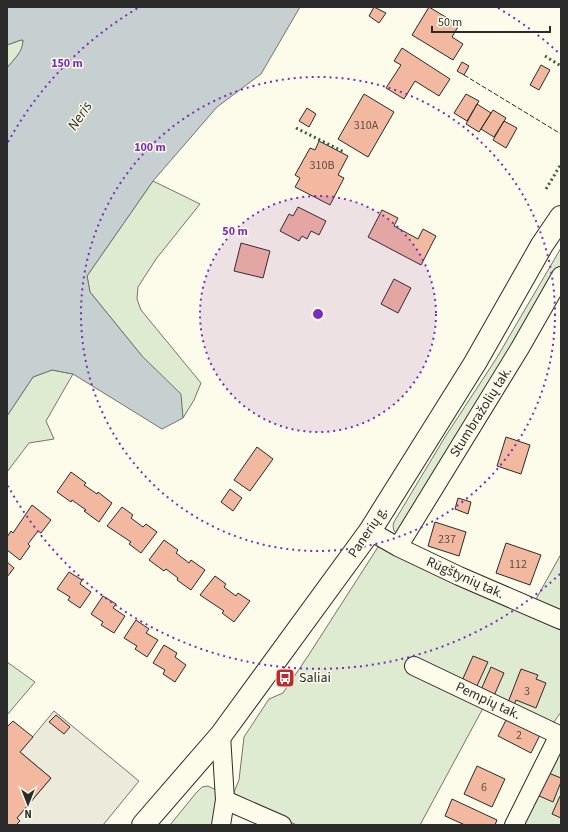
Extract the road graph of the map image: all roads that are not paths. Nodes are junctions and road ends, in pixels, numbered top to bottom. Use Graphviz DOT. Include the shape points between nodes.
graph roads {
  1 [pos="561,217"];
  2 [pos="561,276"];
  3 [pos="370,531"];
  4 [pos="398,547"];
  5 [pos="561,620"];
  6 [pos="414,666"];
  7 [pos="221,735"];
  8 [pos="560,735"];
  9 [pos="225,800"];
  10 [pos="143,825"];
  11 [pos="221,825"];
  12 [pos="282,825"];
  13 [pos="514,825"];
  1 -- 3 [label="main road, Panerių g." via="542,245 475,363"];
  2 -- 4 [label="street, Stumbražolių tak."];
  3 -- 4 [label="street, Rūgštynių tak."];
  3 -- 7 [label="main road, Panerių g."];
  4 -- 5 [label="street, Rūgštynių tak."];
  6 -- 8 [label="street, Pempių tak."];
  7 -- 9 [label="street"];
  7 -- 10 [label="main road, Panerių g."];
  8 -- 13 [label="street"];
  9 -- 11 [label="street"];
  9 -- 12 [label="street"];
}
